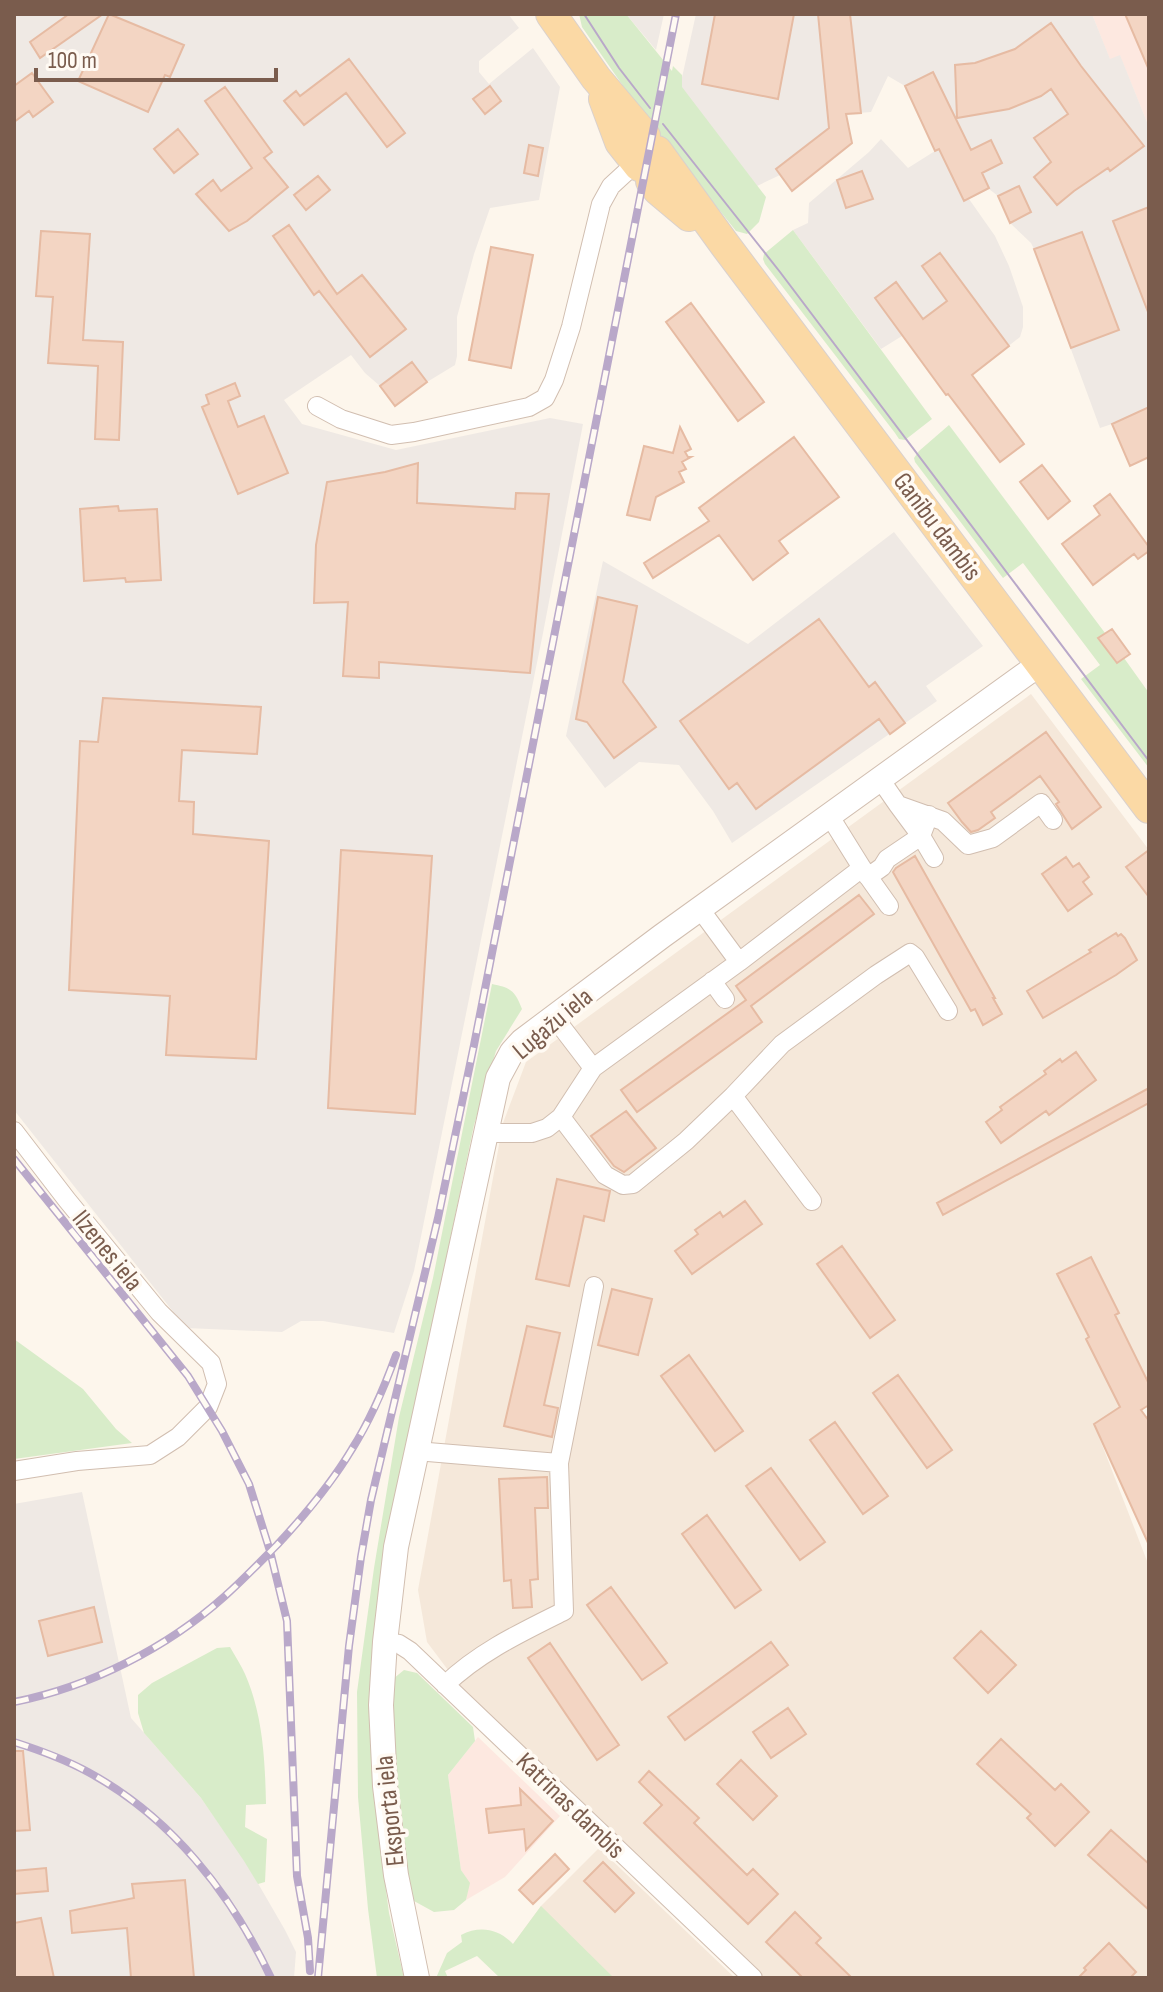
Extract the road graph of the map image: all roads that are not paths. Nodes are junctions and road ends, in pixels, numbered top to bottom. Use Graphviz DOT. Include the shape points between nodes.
graph roads {
  1 [pos="551,14"];
  2 [pos="645,159"];
  3 [pos="317,406"];
  4 [pos="1041,663"];
  5 [pos="880,779"];
  6 [pos="898,805"];
  7 [pos="1149,808"];
  8 [pos="829,815"];
  9 [pos="929,815"];
  10 [pos="1053,820"];
  11 [pos="921,836"];
  12 [pos="934,858"];
  13 [pos="865,872"];
  14 [pos="889,906"];
  15 [pos="700,909"];
  16 [pos="739,962"];
  17 [pos="712,981"];
  18 [pos="725,999"];
  19 [pos="948,1011"];
  20 [pos="554,1017"];
  21 [pos="593,1068"];
  22 [pos="733,1096"];
  23 [pos="561,1117"];
  24 [pos="14,1131"];
  25 [pos="485,1133"];
  26 [pos="812,1201"];
  27 [pos="594,1286"];
  28 [pos="416,1451"];
  29 [pos="559,1463"];
  30 [pos="14,1471"];
  31 [pos="385,1642"];
  32 [pos="445,1685"];
  33 [pos="417,1978"];
  34 [pos="753,1978"];
  1 -- 2 [label="main road, Ganību dambis" via="596,78 620,142"];
  2 -- 3 [label="street" via="611,186 601,204 571,327 545,398 529,407 391,435"];
  2 -- 4 [label="main road, Ganību dambis" via="725,245"];
  4 -- 5 [label="street, Lugažu iela"];
  4 -- 7 [label="main road, Ganību dambis"];
  5 -- 6 [label="street"];
  5 -- 8 [label="street, Lugažu iela"];
  6 -- 9 [label="street"];
  6 -- 11 [label="street"];
  8 -- 13 [label="street"];
  8 -- 15 [label="street, Lugažu iela"];
  9 -- 10 [label="street" via="968,845 993,838 1041,803"];
  9 -- 11 [label="street"];
  11 -- 12 [label="street"];
  11 -- 13 [label="street" via="882,867"];
  13 -- 14 [label="street"];
  13 -- 16 [label="street"];
  15 -- 16 [label="street"];
  15 -- 20 [label="street, Lugažu iela"];
  16 -- 17 [label="street"];
  17 -- 18 [label="street"];
  17 -- 21 [label="street"];
  19 -- 22 [label="street" via="910,953 782,1044"];
  20 -- 21 [label="street"];
  20 -- 25 [label="street, Lugažu iela" via="512,1052 498,1078"];
  21 -- 23 [label="street"];
  22 -- 23 [label="street" via="633,1184 623,1185 605,1175"];
  22 -- 26 [label="street"];
  23 -- 25 [label="street" via="532,1133"];
  24 -- 30 [label="street, Ilzenes iela" via="159,1312 211,1363 217,1384 208,1407 150,1455"];
  25 -- 28 [label="street, Lugažu iela"];
  27 -- 29 [label="street"];
  28 -- 29 [label="street"];
  28 -- 31 [label="street, Lugažu iela" via="396,1547"];
  29 -- 32 [label="street" via="564,1611 498,1644"];
  31 -- 32 [label="street, Katrīnas dambis" via="410,1651"];
  31 -- 33 [label="street, Eksporta iela" via="385,1786"];
  32 -- 34 [label="street, Katrīnas dambis"];
}
